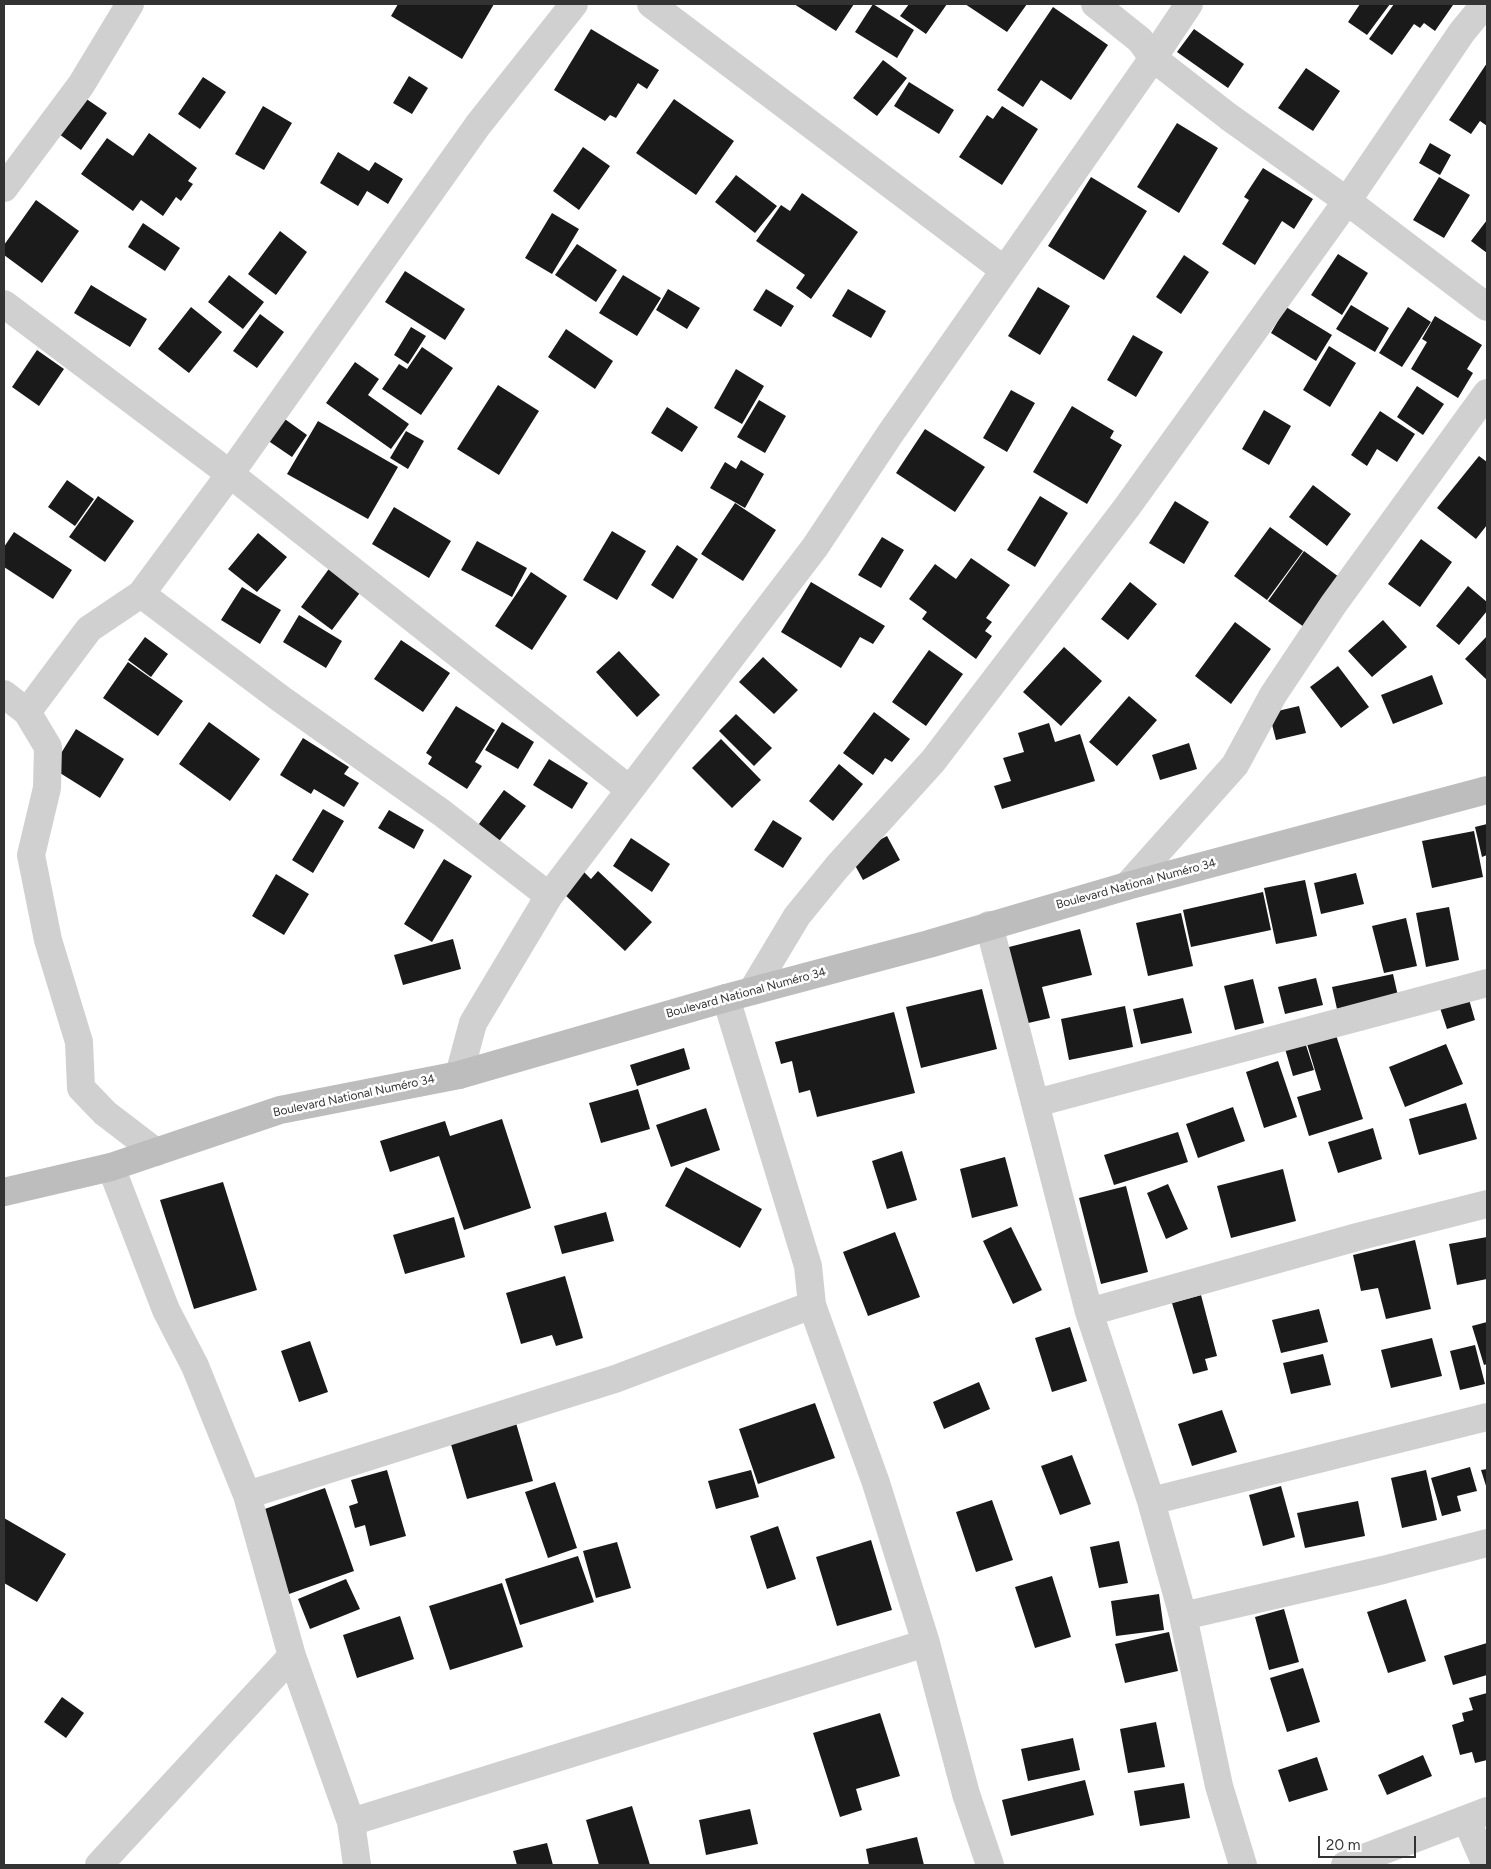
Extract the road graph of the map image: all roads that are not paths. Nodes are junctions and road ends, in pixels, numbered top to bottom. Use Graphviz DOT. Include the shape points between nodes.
graph roads {
  1 [pos="130,4"];
  2 [pos="574,4"];
  3 [pos="651,4"];
  4 [pos="1096,4"];
  5 [pos="1189,4"];
  6 [pos="1485,4"];
  7 [pos="1153,58"];
  8 [pos="4,188"];
  9 [pos="1347,201"];
  10 [pos="1004,270"];
  11 [pos="4,304"];
  12 [pos="1487,307"];
  13 [pos="1487,393"];
  14 [pos="230,474"];
  15 [pos="141,594"];
  16 [pos="4,694"];
  17 [pos="27,712"];
  18 [pos="630,790"];
  19 [pos="1487,790"];
  20 [pos="1127,886"];
  21 [pos="549,896"];
  22 [pos="989,925"];
  23 [pos="1487,983"];
  24 [pos="752,991"];
  25 [pos="726,998"];
  26 [pos="459,1075"];
  27 [pos="1036,1103"];
  28 [pos="156,1152"];
  29 [pos="111,1166"];
  30 [pos="4,1192"];
  31 [pos="1487,1204"];
  32 [pos="812,1305"];
  33 [pos="1089,1312"];
  34 [pos="1487,1417"];
  35 [pos="247,1495"];
  36 [pos="1151,1501"];
  37 [pos="1487,1542"];
  38 [pos="1183,1616"];
  39 [pos="926,1643"];
  40 [pos="292,1656"];
  41 [pos="1477,1815"];
  42 [pos="351,1822"];
  43 [pos="99,1865"];
  44 [pos="357,1865"];
  45 [pos="990,1865"];
  46 [pos="1243,1865"];
  47 [pos="1345,1865"];
  48 [pos="1486,1865"];
  1 -- 8 [label="street" via="81,85"];
  2 -- 14 [label="street" via="478,125"];
  3 -- 10 [label="street"];
  4 -- 7 [label="street" via="1140,40"];
  5 -- 7 [label="street"];
  6 -- 9 [label="street" via="1462,32"];
  7 -- 9 [label="street"];
  7 -- 10 [label="street"];
  9 -- 12 [label="street"];
  9 -- 24 [label="street" via="1127,507 932,761 837,866 797,916"];
  10 -- 18 [label="street" via="815,547"];
  11 -- 14 [label="street"];
  13 -- 20 [label="street" via="1333,605 1273,695 1235,764"];
  14 -- 15 [label="street"];
  14 -- 18 [label="street"];
  15 -- 17 [label="street" via="88,629"];
  15 -- 21 [label="street" via="281,699 442,813"];
  16 -- 17 [label="street"];
  17 -- 28 [label="street" via="48,747 47,788 31,855 48,940 80,1042 81,1088 105,1113"];
  18 -- 21 [label="street"];
  19 -- 20 [label="main road, Boulevard National Numéro 34"];
  20 -- 22 [label="main road, Boulevard National Numéro 34"];
  21 -- 26 [label="street" via="472,1023"];
  22 -- 24 [label="main road, Boulevard National Numéro 34"];
  22 -- 27 [label="street"];
  23 -- 27 [label="street"];
  24 -- 25 [label="main road, Boulevard National Numéro 34"];
  25 -- 26 [label="main road, Boulevard National Numéro 34"];
  25 -- 32 [label="street" via="808,1266"];
  26 -- 28 [label="main road, Boulevard National Numéro 34" via="280,1110"];
  27 -- 33 [label="street"];
  28 -- 29 [label="main road, Boulevard National Numéro 34"];
  29 -- 30 [label="main road, Boulevard National Numéro 34"];
  29 -- 35 [label="street" via="166,1310 195,1366"];
  31 -- 33 [label="street"];
  32 -- 35 [label="street" via="615,1379"];
  32 -- 39 [label="street" via="876,1483"];
  33 -- 36 [label="street"];
  34 -- 36 [label="street"];
  35 -- 40 [label="street"];
  36 -- 38 [label="street"];
  37 -- 38 [label="street" via="1383,1570"];
  38 -- 46 [label="street" via="1219,1786"];
  39 -- 42 [label="street"];
  39 -- 45 [label="street" via="966,1794"];
  40 -- 42 [label="street"];
  40 -- 43 [label="street"];
  41 -- 47 [label="street"];
  41 -- 48 [label="street"];
  42 -- 44 [label="street"];
}
